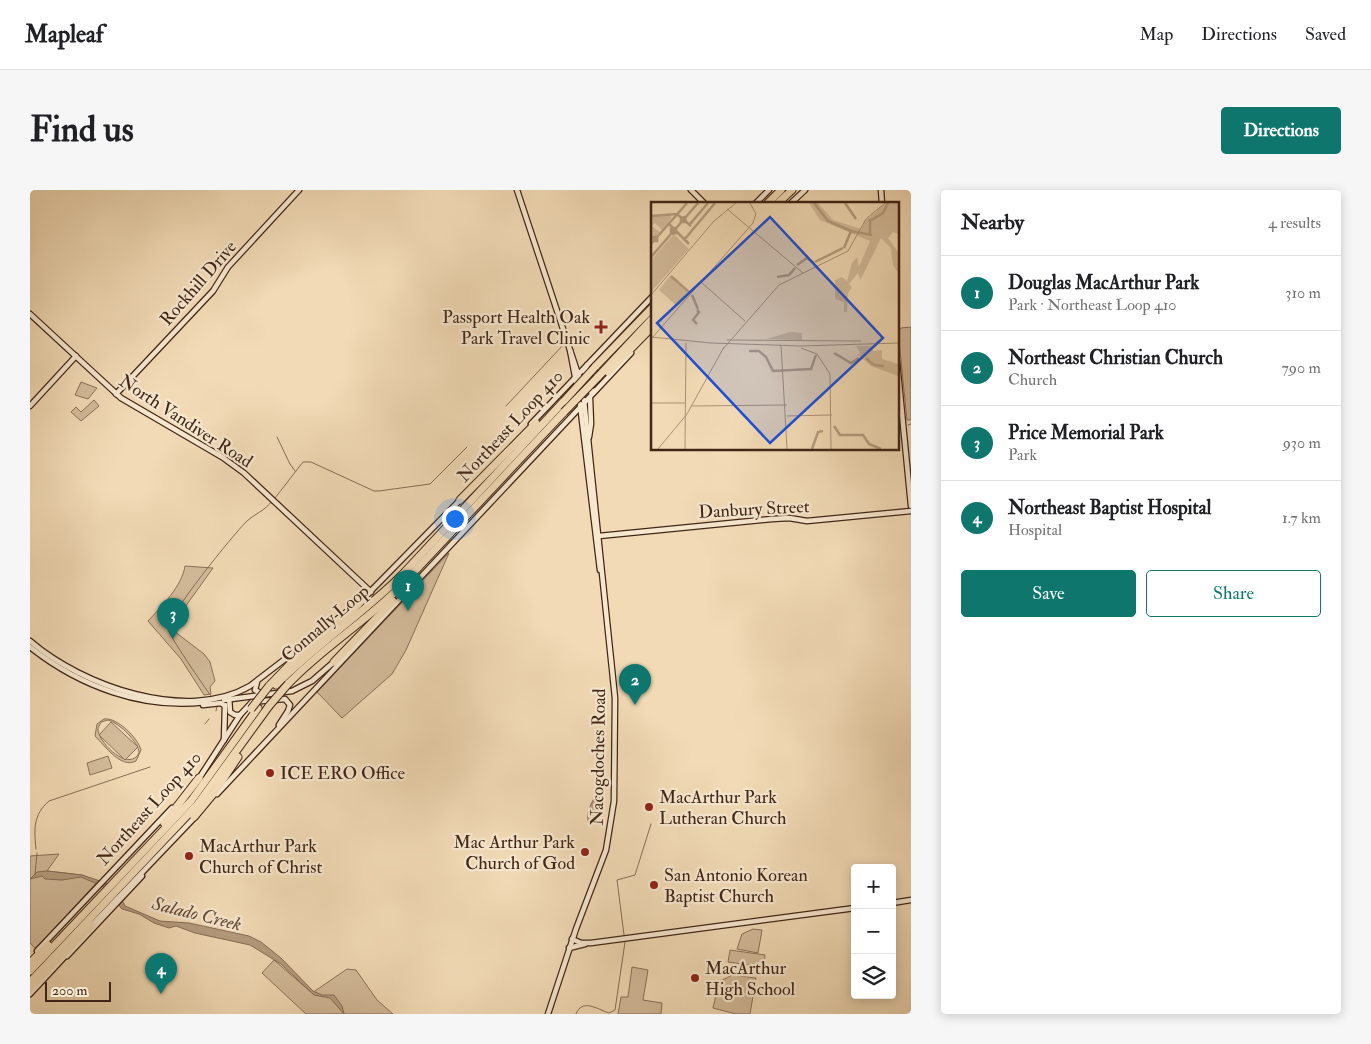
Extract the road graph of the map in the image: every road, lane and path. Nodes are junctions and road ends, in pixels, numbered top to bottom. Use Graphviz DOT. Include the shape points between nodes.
graph roads {
  1 [pos="299,190"];
  2 [pos="517,190"];
  3 [pos="691,190"];
  4 [pos="769,190"];
  5 [pos="781,190"];
  6 [pos="792,190"];
  7 [pos="805,190"];
  8 [pos="703,202"];
  9 [pos="756,202"];
  10 [pos="769,202"];
  11 [pos="779,202"];
  12 [pos="792,202"];
  13 [pos="651,298"];
  14 [pos="651,309"];
  15 [pos="30,314"];
  16 [pos="651,320"];
  17 [pos="651,328"];
  18 [pos="651,332"];
  19 [pos="570,350"];
  20 [pos="76,356"];
  21 [pos="575,360"];
  22 [pos="588,364"];
  23 [pos="898,372"];
  24 [pos="578,374"];
  25 [pos="598,379"];
  26 [pos="565,388"];
  27 [pos="596,390"];
  28 [pos="116,394"];
  29 [pos="590,396"];
  30 [pos="564,401"];
  31 [pos="580,403"];
  32 [pos="30,406"];
  33 [pos="569,415"];
  34 [pos="582,422"];
  35 [pos="588,439"];
  36 [pos="460,500"];
  37 [pos="911,506"];
  38 [pos="911,510"];
  39 [pos="599,536"];
  40 [pos="434,552"];
  41 [pos="602,582"];
  42 [pos="371,592"];
  43 [pos="364,598"];
  44 [pos="378,624"];
  45 [pos="30,641"];
  46 [pos="30,647"];
  47 [pos="334,662"];
  48 [pos="258,681"];
  49 [pos="273,686"];
  50 [pos="265,695"];
  51 [pos="228,698"];
  52 [pos="177,704"];
  53 [pos="225,706"];
  54 [pos="269,706"];
  55 [pos="240,715"];
  56 [pos="267,740"];
  57 [pos="224,741"];
  58 [pos="199,778"];
  59 [pos="194,817"];
  60 [pos="141,852"];
  61 [pos="126,874"];
  62 [pos="136,881"];
  63 [pos="911,900"];
  64 [pos="896,902"];
  65 [pos="851,909"];
  66 [pos="93,921"];
  67 [pos="66,931"];
  68 [pos="572,939"];
  69 [pos="586,944"];
  70 [pos="569,948"];
  71 [pos="30,959"];
  72 [pos="61,962"];
  73 [pos="30,963"];
  74 [pos="30,971"];
  75 [pos="30,982"];
  76 [pos="30,988"];
  77 [pos="30,994"];
  78 [pos="548,1014"];
  1 -- 28 [label="main road, Rockhill Drive" via="228,267 213,291"];
  2 -- 19 [label="main road, Nacogdoches Road"];
  3 -- 8 [label="main road"];
  4 -- 9 [label="main road"];
  5 -- 10 [label="highway"];
  6 -- 11 [label="highway"];
  7 -- 12 [label="main road"];
  13 -- 22 [label="main road, Northeast Loop 410"];
  14 -- 30 [label="highway, Connally Loop, bridge"];
  15 -- 20 [label="main road, North Vandiver Road"];
  16 -- 25 [label="highway, Connally Loop"];
  17 -- 25 [label="highway"];
  18 -- 27 [label="main road"];
  19 -- 21 [label="main road, Nacogdoches Road"];
  19 -- 24 [label="main road, Nacogdoches Road"];
  20 -- 28 [label="main road, North Vandiver Road"];
  20 -- 32 [label="main road"];
  21 -- 22 [label="main road"];
  21 -- 24 [label="main road, Nacogdoches Road"];
  22 -- 24 [label="main road, Northeast Loop 410"];
  22 -- 27 [label="main road" via="585,373 588,390"];
  23 -- 37 [label="main road"];
  24 -- 26 [label="main road, Northeast Loop 410"];
  24 -- 31 [label="main road, Nacogdoches Road"];
  25 -- 31 [label="highway, Connally Loop, bridge"];
  26 -- 33 [label="main road" via="572,390 575,406"];
  26 -- 36 [label="main road, Northeast Loop 410"];
  27 -- 29 [label="main road"];
  28 -- 42 [label="main road, North Vandiver Road" via="229,462"];
  29 -- 31 [label="main road"];
  29 -- 35 [label="main road"];
  30 -- 36 [label="highway" via="537,423"];
  30 -- 49 [label="highway, Connally Loop" via="401,576"];
  31 -- 33 [label="highway, Connally Loop, bridge"];
  31 -- 34 [label="main road, Nacogdoches Road"];
  31 -- 35 [label="main road, Nacogdoches Road"];
  33 -- 34 [label="main road"];
  33 -- 40 [label="highway, Connally Loop"];
  33 -- 44 [label="main road"];
  34 -- 41 [label="main road, Nacogdoches Road"];
  35 -- 39 [label="main road, Nacogdoches Road"];
  36 -- 42 [label="main road, Northeast Loop 410"];
  38 -- 39 [label="main road, Danbury Street" via="807,521 772,519"];
  39 -- 41 [label="main road, Nacogdoches Road"];
  40 -- 47 [label="highway" via="385,610"];
  40 -- 54 [label="highway, Connally Loop, bridge" via="384,603 318,656"];
  41 -- 68 [label="main road, Nacogdoches Road" via="615,698 614,801 606,850"];
  42 -- 43 [label="main road, Northeast Loop 410"];
  43 -- 48 [label="main road, Northeast Loop 410"];
  43 -- 49 [label="highway" via="296,658"];
  44 -- 47 [label="main road"];
  44 -- 56 [label="main road"];
  45 -- 51 [label="main road" via="77,673 126,692 182,700"];
  46 -- 52 [label="main road" via="90,684 126,696"];
  47 -- 50 [label="main road" via="302,687"];
  48 -- 50 [label="main road" via="255,690"];
  48 -- 51 [label="main road, Northeast Loop 410"];
  49 -- 60 [label="highway, Connally Loop, bridge" via="191,800"];
  50 -- 51 [label="main road"];
  51 -- 52 [label="main road"];
  51 -- 53 [label="main road"];
  51 -- 55 [label="main road" via="230,712"];
  52 -- 53 [label="main road" via="221,703"];
  53 -- 57 [label="main road"];
  54 -- 59 [label="highway" via="220,784"];
  54 -- 61 [label="highway, Connally Loop" via="204,796"];
  55 -- 56 [label="main road" via="252,702 285,699 290,705 288,711"];
  55 -- 57 [label="main road, Northeast Loop 410"];
  56 -- 59 [label="main road"];
  57 -- 58 [label="main road, Northeast Loop 410"];
  58 -- 60 [label="highway"];
  58 -- 71 [label="main road, Northeast Loop 410"];
  59 -- 62 [label="main road"];
  60 -- 61 [label="highway, Connally Loop"];
  61 -- 66 [label="highway, Connally Loop"];
  61 -- 67 [label="highway, Connally Loop"];
  62 -- 66 [label="main road, Northeast Loop 410"];
  62 -- 72 [label="main road"];
  63 -- 64 [label="main road"];
  65 -- 69 [label="main road"];
  66 -- 72 [label="main road, Northeast Loop 410"];
  66 -- 75 [label="highway, Connally Loop"];
  66 -- 76 [label="highway"];
  67 -- 73 [label="highway"];
  67 -- 74 [label="highway, Connally Loop"];
  68 -- 69 [label="main road"];
  68 -- 70 [label="main road, Nacogdoches Road"];
  69 -- 70 [label="main road"];
  70 -- 78 [label="main road, Nacogdoches Road"];
  72 -- 77 [label="main road, Northeast Loop 410"];
}
